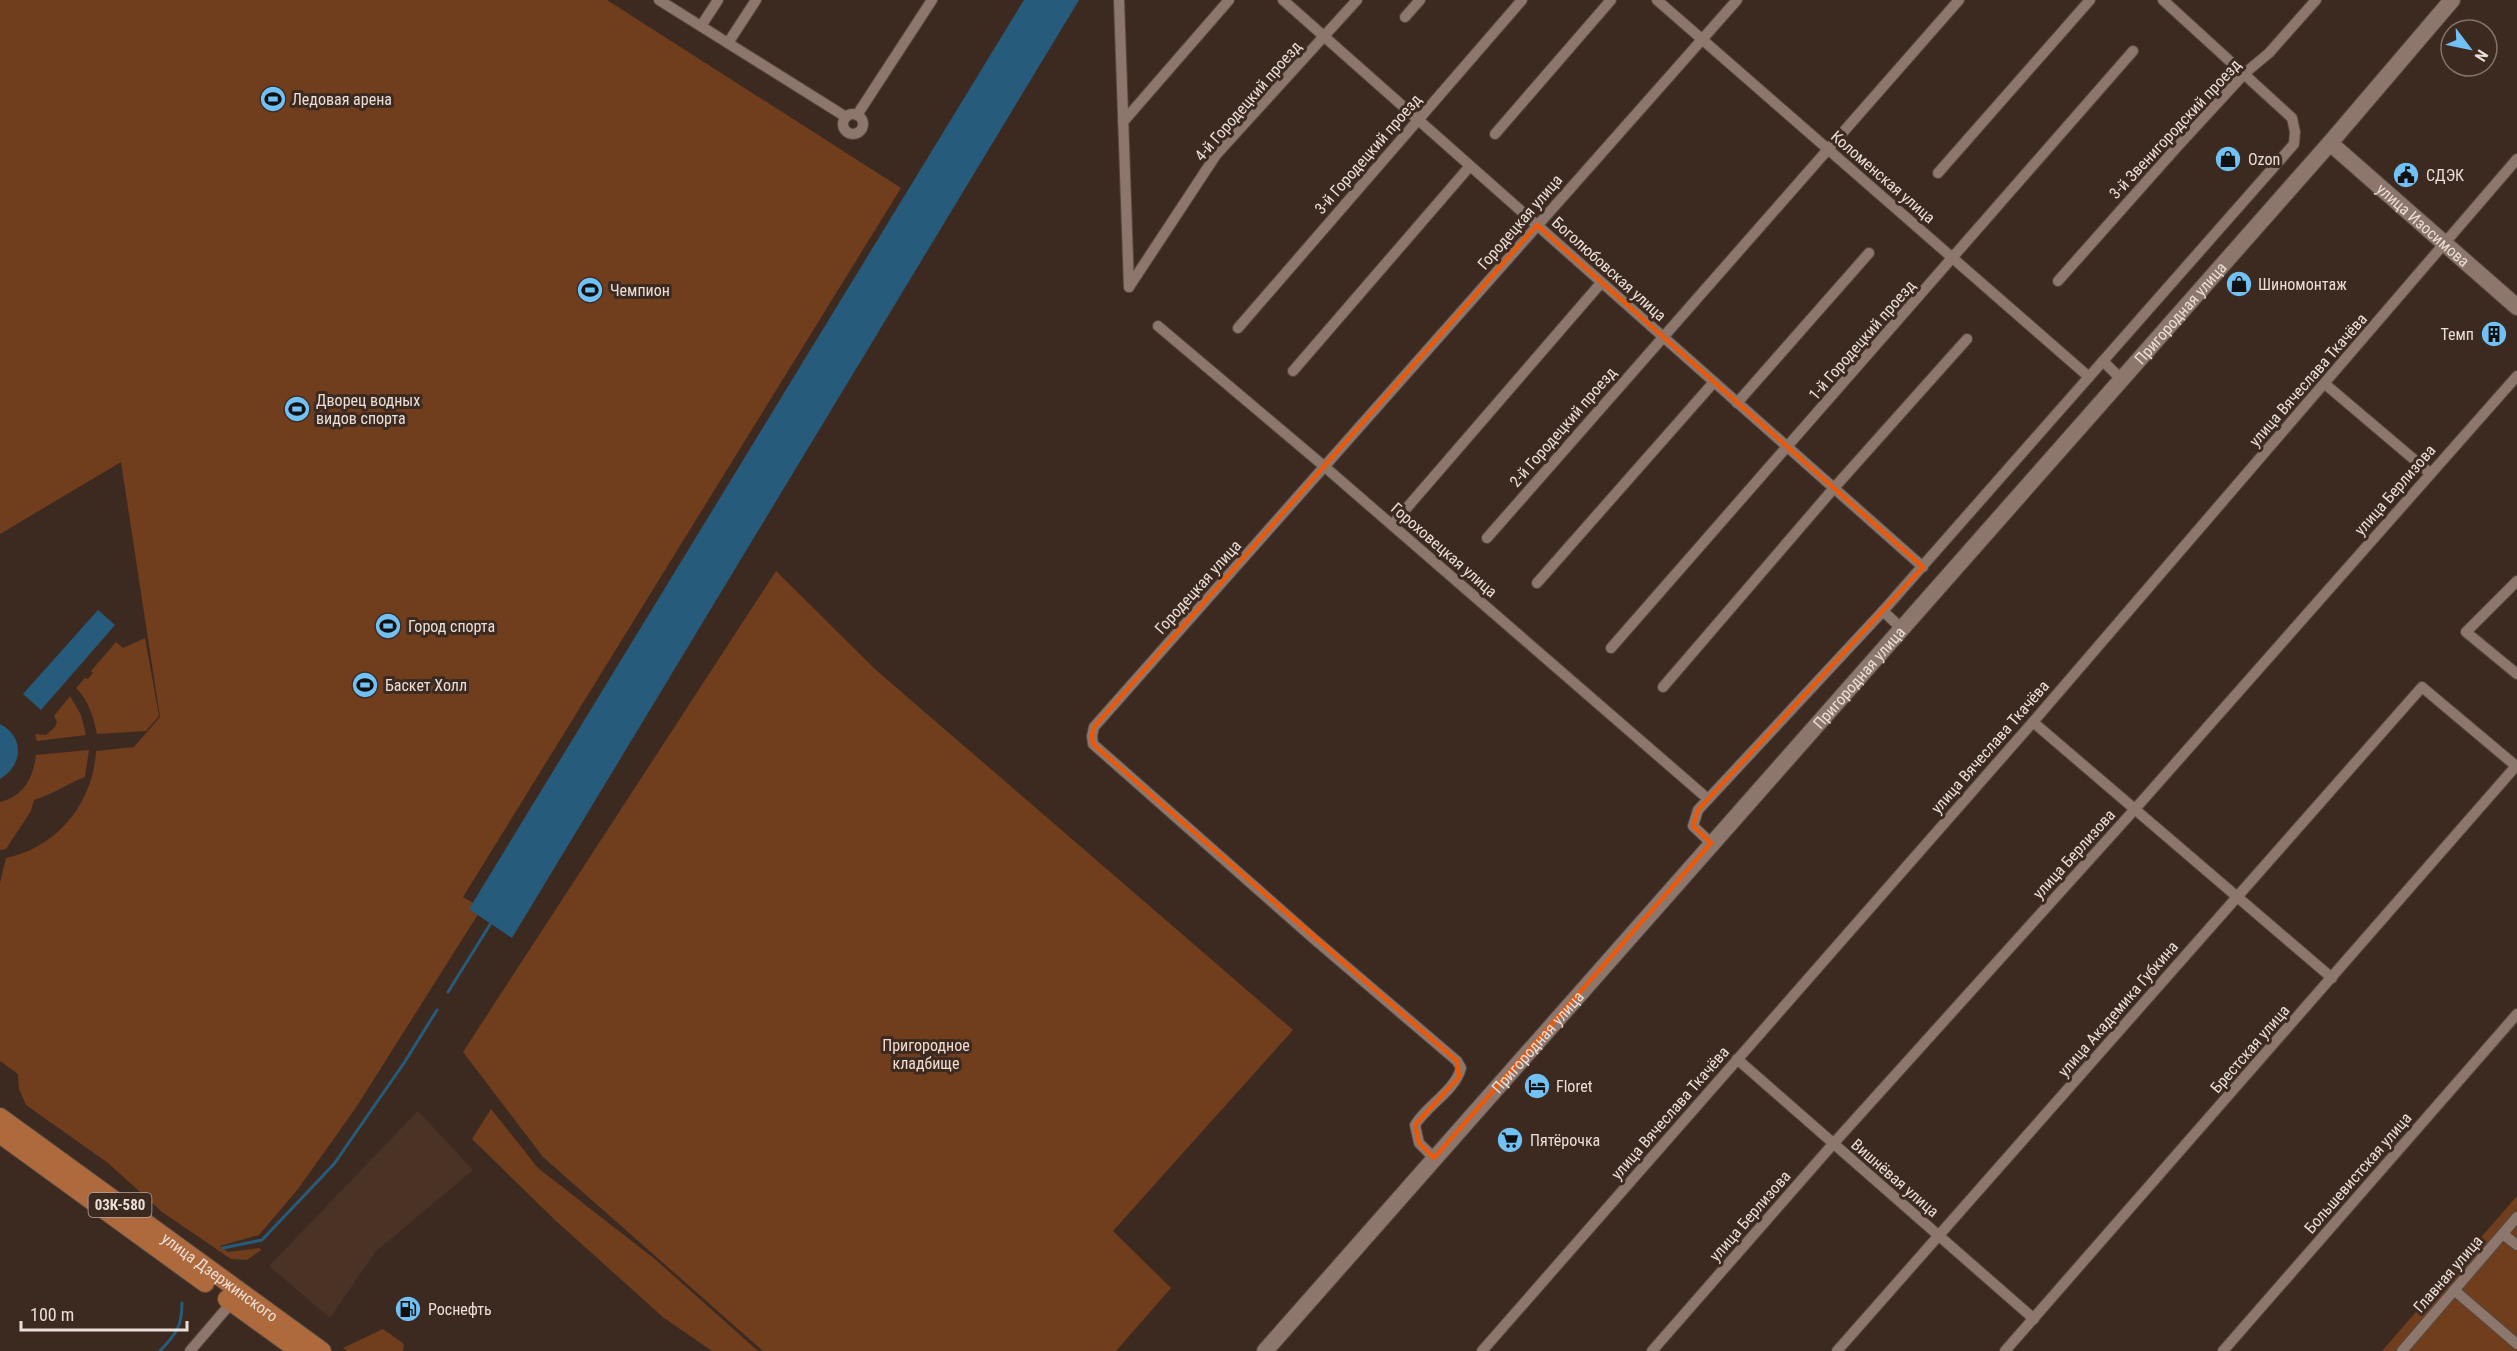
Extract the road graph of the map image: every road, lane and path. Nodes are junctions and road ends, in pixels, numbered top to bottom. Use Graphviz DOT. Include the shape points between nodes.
graph roads {
  1 [pos="659,0"];
  2 [pos="718,0"];
  3 [pos="756,0"];
  4 [pos="932,0"];
  5 [pos="1119,0"];
  6 [pos="1228,0"];
  7 [pos="1283,0"];
  8 [pos="1357,0"];
  9 [pos="1419,0"];
  10 [pos="1522,0"];
  11 [pos="1611,0"];
  12 [pos="1657,0"];
  13 [pos="1737,0"];
  14 [pos="1959,0"];
  15 [pos="2090,0"];
  16 [pos="2163,0"];
  17 [pos="2316,0"];
  18 [pos="2452,0"];
  19 [pos="1405,17"];
  20 [pos="701,26"];
  21 [pos="1324,37"];
  22 [pos="1702,39"];
  23 [pos="728,43"];
  24 [pos="2133,51"];
  25 [pos="2245,73"];
  26 [pos="1418,120"];
  27 [pos="1123,122"];
  28 [pos="1495,134"];
  29 [pos="2330,143"];
  30 [pos="1829,150"];
  31 [pos="2517,159"];
  32 [pos="1470,165"];
  33 [pos="1938,173"];
  34 [pos="1537,225"];
  35 [pos="2445,243"];
  36 [pos="1869,253"];
  37 [pos="1953,258"];
  38 [pos="2058,281"];
  39 [pos="1602,283"];
  40 [pos="2517,307"];
  41 [pos="1158,326"];
  42 [pos="1238,328"];
  43 [pos="1662,337"];
  44 [pos="1967,339"];
  45 [pos="2103,361"];
  46 [pos="1293,371"];
  47 [pos="2517,376"];
  48 [pos="2089,377"];
  49 [pos="2121,379"];
  50 [pos="1714,382"];
  51 [pos="2325,384"];
  52 [pos="1737,403"];
  53 [pos="1788,448"];
  54 [pos="1325,467"];
  55 [pos="2430,473"];
  56 [pos="1834,488"];
  57 [pos="1392,525"];
  58 [pos="1487,538"];
  59 [pos="1923,567"];
  60 [pos="2517,581"];
  61 [pos="1537,583"];
  62 [pos="1883,611"];
  63 [pos="1901,628"];
  64 [pos="1611,648"];
  65 [pos="2517,674"];
  66 [pos="1662,687"];
  67 [pos="2033,722"];
  68 [pos="2516,766"];
  69 [pos="1708,799"];
  70 [pos="2135,809"];
  71 [pos="1711,843"];
  72 [pos="2236,896"];
  73 [pos="2332,978"];
  74 [pos="2517,1014"];
  75 [pos="1737,1059"];
  76 [pos="0,1118"];
  77 [pos="0,1134"];
  78 [pos="1833,1144"];
  79 [pos="1434,1158"];
  80 [pos="2517,1217"];
  81 [pos="2503,1233"];
  82 [pos="1940,1236"];
  83 [pos="2517,1245"];
  84 [pos="2454,1290"];
  85 [pos="236,1297"];
  86 [pos="2034,1319"];
  87 [pos="2517,1344"];
  88 [pos="2404,1350"];
  89 [pos="190,1351"];
  90 [pos="299,1351"];
  91 [pos="322,1351"];
  92 [pos="1265,1351"];
  93 [pos="1482,1351"];
  94 [pos="1652,1351"];
  95 [pos="1837,1351"];
  96 [pos="2005,1351"];
  97 [pos="2223,1351"];
  1 -- 20 [label="street"];
  2 -- 20 [label="street"];
  3 -- 23 [label="street"];
  4 -- 23 [label="street" via="852,116"];
  5 -- 27 [label="street"];
  6 -- 27 [label="street"];
  7 -- 21 [label="street, Боголюбовская улица"];
  8 -- 21 [label="street, 4-й Городецкий проезд"];
  9 -- 19 [label="street"];
  10 -- 26 [label="street, 3-й Городецкий проезд"];
  11 -- 28 [label="street"];
  12 -- 22 [label="street, Коломенская улица"];
  13 -- 22 [label="street, Городецкая улица"];
  14 -- 30 [label="street"];
  15 -- 33 [label="street"];
  16 -- 25 [label="street"];
  17 -- 25 [label="street, 3-й Звенигородский проезд"];
  18 -- 29 [label="street, Пригородная улица"];
  20 -- 23 [label="street"];
  21 -- 26 [label="street, Боголюбовская улица"];
  21 -- 27 [label="street, 4-й Городецкий проезд" via="1216,155 1129,287"];
  22 -- 30 [label="street, Коломенская улица"];
  22 -- 34 [label="street, Городецкая улица"];
  24 -- 37 [label="street, 1-й Городецкий проезд"];
  25 -- 38 [label="street, 3-й Звенигородский проезд"];
  25 -- 45 [label="street" via="2292,118 2294,144"];
  26 -- 32 [label="street, Боголюбовская улица"];
  26 -- 42 [label="street, 3-й Городецкий проезд"];
  29 -- 35 [label="street, улица Изосимова"];
  29 -- 49 [label="street, Пригородная улица"];
  30 -- 37 [label="street, Коломенская улица"];
  30 -- 43 [label="street, 2-й Городецкий проезд"];
  31 -- 35 [label="street, улица Вячеслава Ткачёва"];
  32 -- 34 [label="street, Боголюбовская улица"];
  32 -- 46 [label="street"];
  34 -- 39 [label="street, Боголюбовская улица"];
  34 -- 54 [label="street, Городецкая улица"];
  35 -- 40 [label="street, улица Изосимова"];
  35 -- 51 [label="street, улица Вячеслава Ткачёва"];
  36 -- 52 [label="street"];
  37 -- 48 [label="street, Коломенская улица"];
  37 -- 53 [label="street, 1-й Городецкий проезд"];
  39 -- 43 [label="street, Боголюбовская улица"];
  39 -- 57 [label="street"];
  41 -- 54 [label="street, Гороховецкая улица"];
  43 -- 50 [label="street, Боголюбовская улица"];
  43 -- 58 [label="street, 2-й Городецкий проезд"];
  44 -- 56 [label="street"];
  45 -- 48 [label="street"];
  45 -- 49 [label="street"];
  47 -- 55 [label="street, улица Берлизова"];
  48 -- 59 [label="street"];
  49 -- 63 [label="street, Пригородная улица"];
  50 -- 52 [label="street, Боголюбовская улица"];
  50 -- 61 [label="street"];
  51 -- 55 [label="street"];
  51 -- 67 [label="street, улица Вячеслава Ткачёва"];
  52 -- 53 [label="street, Боголюбовская улица"];
  53 -- 56 [label="street, Боголюбовская улица"];
  53 -- 64 [label="street, 1-й Городецкий проезд"];
  54 -- 57 [label="street, Гороховецкая улица"];
  54 -- 79 [label="street, Городецкая улица" via="1094,727 1093,744 1457,1061 1461,1068 1459,1077 1415,1125 1419,1143"];
  55 -- 70 [label="street, улица Берлизова"];
  56 -- 59 [label="street, Боголюбовская улица"];
  56 -- 66 [label="street"];
  57 -- 69 [label="street, Гороховецкая улица"];
  59 -- 62 [label="street"];
  60 -- 65 [label="street" via="2466,632"];
  62 -- 63 [label="street"];
  62 -- 69 [label="street"];
  63 -- 71 [label="street, Пригородная улица"];
  67 -- 70 [label="street"];
  67 -- 75 [label="street, улица Вячеслава Ткачёва"];
  68 -- 72 [label="street, улица Академика Губкина" via="2422,687"];
  68 -- 73 [label="street, Брестская улица"];
  69 -- 71 [label="street" via="1698,810 1693,826"];
  70 -- 72 [label="street"];
  70 -- 78 [label="street, улица Берлизова"];
  71 -- 79 [label="street, Пригородная улица"];
  72 -- 73 [label="street"];
  72 -- 82 [label="street, улица Академика Губкина"];
  73 -- 86 [label="street, Брестская улица"];
  74 -- 97 [label="street, Большевистская улица"];
  75 -- 78 [label="street, Вишнёвая улица"];
  75 -- 93 [label="street, улица Вячеслава Ткачёва"];
  76 -- 85 [label="main road, улица Дзержинского / 03К-580"];
  77 -- 85 [label="main road, улица Дзержинского / 03К-580"];
  78 -- 82 [label="street, Вишнёвая улица"];
  78 -- 94 [label="street, улица Берлизова"];
  79 -- 92 [label="street, Пригородная улица"];
  80 -- 81 [label="street, Главная улица"];
  81 -- 83 [label="street"];
  81 -- 84 [label="street, Главная улица"];
  82 -- 86 [label="street, Вишнёвая улица"];
  82 -- 95 [label="street, улица Академика Губкина"];
  84 -- 87 [label="street"];
  84 -- 88 [label="street, Главная улица"];
  85 -- 89 [label="street"];
  85 -- 90 [label="main road, улица Дзержинского / 03К-580"];
  85 -- 91 [label="main road, улица Дзержинского / 03К-580"];
  86 -- 96 [label="street, Брестская улица"];
}
